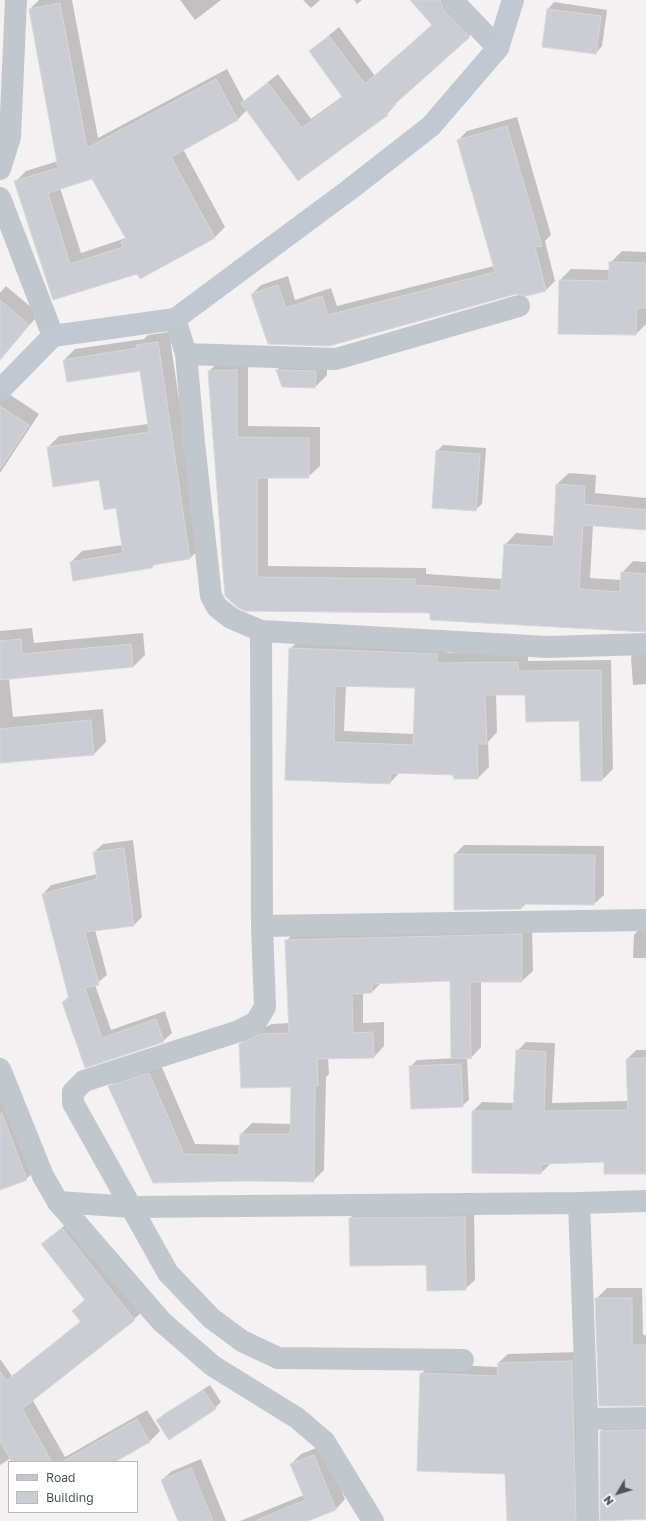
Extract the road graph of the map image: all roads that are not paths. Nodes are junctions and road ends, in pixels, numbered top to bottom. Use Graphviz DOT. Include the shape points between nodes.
graph roads {
  1 [pos="16,0"];
  2 [pos="452,0"];
  3 [pos="514,0"];
  4 [pos="498,48"];
  5 [pos="0,169"];
  6 [pos="0,198"];
  7 [pos="519,306"];
  8 [pos="175,319"];
  9 [pos="53,336"];
  10 [pos="186,354"];
  11 [pos="0,390"];
  12 [pos="261,631"];
  13 [pos="646,644"];
  14 [pos="646,920"];
  15 [pos="262,926"];
  16 [pos="0,1069"];
  17 [pos="646,1201"];
  18 [pos="58,1202"];
  19 [pos="579,1203"];
  20 [pos="132,1208"];
  21 [pos="463,1360"];
  22 [pos="646,1418"];
  23 [pos="587,1419"];
  24 [pos="373,1521"];
  25 [pos="588,1521"];
  1 -- 5 [label="street" via="10,137"];
  2 -- 4 [label="street"];
  3 -- 4 [label="street"];
  4 -- 8 [label="street" via="431,126"];
  6 -- 9 [label="street"];
  7 -- 10 [label="street" via="336,359"];
  8 -- 9 [label="street"];
  8 -- 10 [label="street"];
  9 -- 11 [label="street"];
  10 -- 12 [label="street" via="210,596 217,607 231,618"];
  12 -- 13 [label="street" via="548,647"];
  12 -- 15 [label="street"];
  14 -- 15 [label="street"];
  15 -- 20 [label="street" via="264,1007 256,1022 239,1031 84,1081 73,1092 73,1103"];
  16 -- 18 [label="street" via="43,1176"];
  17 -- 19 [label="street"];
  18 -- 20 [label="street"];
  18 -- 24 [label="street" via="162,1322 213,1366 297,1418 324,1441"];
  19 -- 20 [label="street"];
  19 -- 23 [label="street"];
  20 -- 21 [label="street" via="168,1273 211,1318 242,1342 278,1358"];
  22 -- 23 [label="street"];
  23 -- 25 [label="street"];
}
